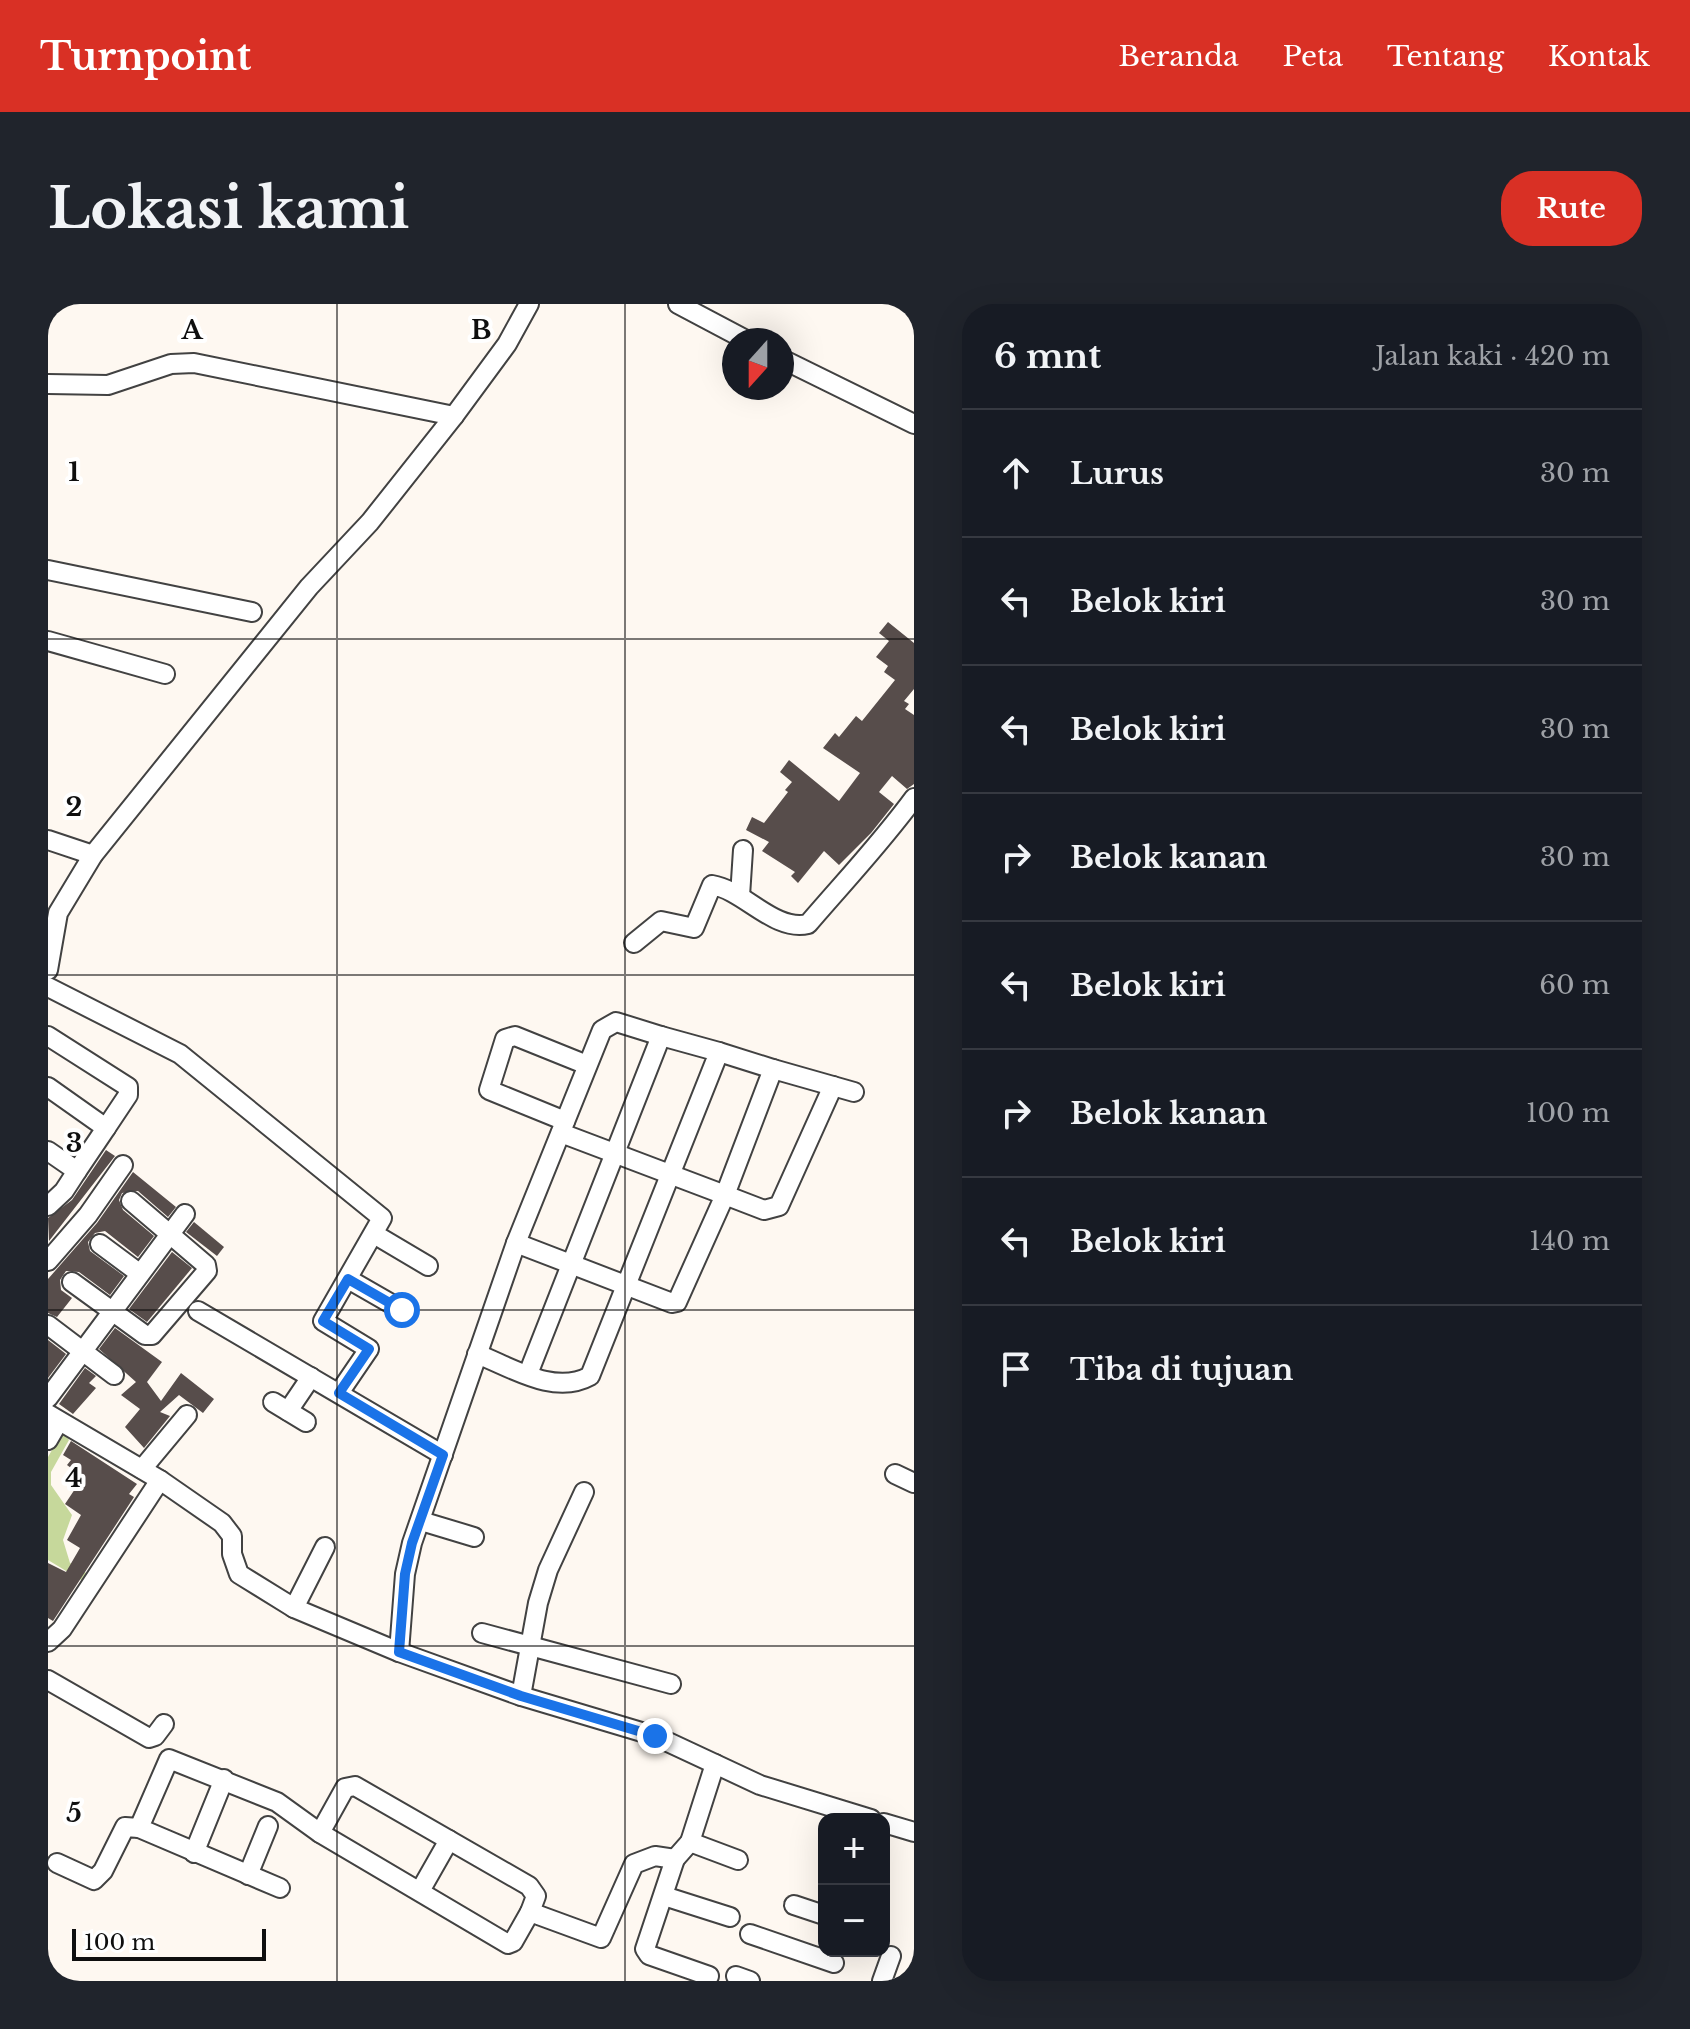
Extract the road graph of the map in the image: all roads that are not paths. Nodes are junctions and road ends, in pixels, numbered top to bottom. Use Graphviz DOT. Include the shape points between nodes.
graph roads {
  1 [pos="529,304"];
  2 [pos="678,304"];
  3 [pos="723,328"];
  4 [pos="794,365"];
  5 [pos="48,384"];
  6 [pos="454,416"];
  7 [pos="914,424"];
  8 [pos="48,570"];
  9 [pos="252,612"];
  10 [pos="48,641"];
  11 [pos="165,674"];
  12 [pos="911,811"];
  13 [pos="48,840"];
  14 [pos="743,850"];
  15 [pos="93,855"];
  16 [pos="740,896"];
  17 [pos="53,912"];
  18 [pos="634,943"];
  19 [pos="48,964"];
  20 [pos="48,970"];
  21 [pos="48,987"];
  22 [pos="48,1036"];
  23 [pos="661,1036"];
  24 [pos="719,1052"];
  25 [pos="587,1065"];
  26 [pos="773,1069"];
  27 [pos="833,1086"];
  28 [pos="48,1087"];
  29 [pos="854,1092"];
  30 [pos="563,1127"];
  31 [pos="106,1128"];
  32 [pos="48,1151"];
  33 [pos="615,1152"];
  34 [pos="123,1165"];
  35 [pos="77,1171"];
  36 [pos="670,1173"];
  37 [pos="725,1195"];
  38 [pos="131,1201"];
  39 [pos="48,1206"];
  40 [pos="185,1214"];
  41 [pos="168,1233"];
  42 [pos="374,1234"];
  43 [pos="516,1243"];
  44 [pos="100,1244"];
  45 [pos="48,1261"];
  46 [pos="570,1264"];
  47 [pos="428,1266"];
  48 [pos="139,1273"];
  49 [pos="348,1279"];
  50 [pos="72,1282"];
  51 [pos="626,1285"];
  52 [pos="402,1310"];
  53 [pos="112,1311"];
  54 [pos="198,1311"];
  55 [pos="48,1325"];
  56 [pos="82,1351"];
  57 [pos="477,1354"];
  58 [pos="528,1374"];
  59 [pos="114,1375"];
  60 [pos="311,1377"];
  61 [pos="339,1393"];
  62 [pos="48,1398"];
  63 [pos="187,1415"];
  64 [pos="54,1417"];
  65 [pos="306,1422"];
  66 [pos="48,1440"];
  67 [pos="443,1455"];
  68 [pos="142,1469"];
  69 [pos="895,1474"];
  70 [pos="160,1480"];
  71 [pos="914,1483"];
  72 [pos="584,1492"];
  73 [pos="421,1521"];
  74 [pos="474,1537"];
  75 [pos="325,1547"];
  76 [pos="294,1608"];
  77 [pos="482,1633"];
  78 [pos="48,1642"];
  79 [pos="532,1648"];
  80 [pos="399,1652"];
  81 [pos="48,1680"];
  82 [pos="671,1684"];
  83 [pos="521,1696"];
  84 [pos="164,1724"];
  85 [pos="715,1764"];
  86 [pos="224,1779"];
  87 [pos="851,1813"];
  88 [pos="890,1825"];
  89 [pos="268,1826"];
  90 [pos="139,1828"];
  91 [pos="914,1832"];
  92 [pos="320,1833"];
  93 [pos="449,1840"];
  94 [pos="690,1842"];
  95 [pos="194,1853"];
  96 [pos="675,1859"];
  97 [pos="738,1860"];
  98 [pos="57,1863"];
  99 [pos="248,1875"];
  100 [pos="280,1888"];
  101 [pos="420,1891"];
  102 [pos="664,1896"];
  103 [pos="794,1905"];
  104 [pos="530,1912"];
  105 [pos="818,1913"];
  106 [pos="730,1917"];
  107 [pos="750,1934"];
  108 [pos="818,1952"];
  109 [pos="891,1956"];
  110 [pos="836,1957"];
  111 [pos="709,1976"];
  112 [pos="828,1981"];
  113 [pos="882,1981"];
  1 -- 6 [label="street"];
  2 -- 3 [label="street"];
  4 -- 7 [label="street"];
  5 -- 6 [label="street" via="108,385 171,364 194,363"];
  6 -- 15 [label="street"];
  8 -- 9 [label="street"];
  10 -- 11 [label="street"];
  12 -- 16 [label="street" via="808,924 781,921"];
  13 -- 15 [label="street"];
  14 -- 16 [label="street"];
  15 -- 17 [label="street"];
  16 -- 18 [label="street" via="712,885 694,928 661,921"];
  17 -- 19 [label="street"];
  19 -- 20 [label="street"];
  21 -- 42 [label="street" via="180,1054 382,1218"];
  22 -- 31 [label="street" via="128,1087"];
  23 -- 24 [label="street"];
  23 -- 25 [label="street" via="609,1023"];
  23 -- 33 [label="street"];
  24 -- 26 [label="street"];
  24 -- 36 [label="street"];
  25 -- 30 [label="street"];
  25 -- 30 [label="street" via="515,1036 505,1039 489,1090"];
  26 -- 27 [label="street"];
  26 -- 37 [label="street"];
  27 -- 29 [label="street"];
  27 -- 37 [label="street" via="779,1206 764,1210"];
  28 -- 31 [label="street"];
  30 -- 33 [label="street"];
  30 -- 43 [label="street"];
  31 -- 35 [label="street"];
  32 -- 35 [label="street"];
  33 -- 36 [label="street"];
  33 -- 46 [label="street"];
  34 -- 45 [label="street"];
  35 -- 39 [label="street"];
  36 -- 37 [label="street"];
  36 -- 51 [label="street"];
  37 -- 51 [label="street" via="677,1302"];
  38 -- 41 [label="street"];
  40 -- 41 [label="street"];
  41 -- 48 [label="street"];
  41 -- 53 [label="street" via="207,1271 152,1335"];
  42 -- 47 [label="street"];
  42 -- 49 [label="street"];
  43 -- 46 [label="street"];
  43 -- 57 [label="street"];
  44 -- 48 [label="street"];
  46 -- 51 [label="street"];
  46 -- 58 [label="street"];
  48 -- 53 [label="street"];
  49 -- 52 [label="street"];
  49 -- 61 [label="street" via="323,1321 369,1349"];
  50 -- 53 [label="street"];
  51 -- 58 [label="street" via="590,1376 563,1384"];
  53 -- 56 [label="street"];
  54 -- 60 [label="street"];
  55 -- 56 [label="street"];
  56 -- 59 [label="street"];
  56 -- 62 [label="street"];
  57 -- 58 [label="street"];
  57 -- 67 [label="street"];
  60 -- 61 [label="street"];
  60 -- 65 [label="street" via="280,1407"];
  61 -- 67 [label="street"];
  63 -- 68 [label="street"];
  64 -- 66 [label="street"];
  64 -- 68 [label="street"];
  67 -- 73 [label="street"];
  68 -- 70 [label="street"];
  69 -- 71 [label="street"];
  70 -- 76 [label="street" via="229,1530 239,1574"];
  70 -- 78 [label="street" via="62,1629"];
  72 -- 79 [label="street" via="548,1570"];
  73 -- 74 [label="street"];
  73 -- 80 [label="street" via="405,1574"];
  75 -- 76 [label="street"];
  76 -- 80 [label="street"];
  77 -- 79 [label="street"];
  79 -- 82 [label="street"];
  79 -- 83 [label="street"];
  80 -- 83 [label="street"];
  81 -- 84 [label="street" via="149,1738"];
  83 -- 85 [label="street" via="658,1727"];
  85 -- 87 [label="street" via="760,1785"];
  85 -- 94 [label="street"];
  86 -- 90 [label="street" via="169,1759"];
  86 -- 92 [label="street" via="277,1802"];
  86 -- 95 [label="street"];
  88 -- 91 [label="street"];
  89 -- 99 [label="street"];
  90 -- 95 [label="street"];
  90 -- 98 [label="street" via="125,1827 94,1880"];
  92 -- 93 [label="street" via="349,1785"];
  92 -- 101 [label="street"];
  93 -- 101 [label="street"];
  93 -- 104 [label="street" via="529,1886 536,1896"];
  94 -- 96 [label="street"];
  94 -- 97 [label="street"];
  95 -- 99 [label="street"];
  96 -- 102 [label="street"];
  96 -- 104 [label="street" via="655,1856 634,1864 601,1938"];
  99 -- 100 [label="street"];
  101 -- 104 [label="street" via="508,1944"];
  102 -- 106 [label="street"];
  102 -- 111 [label="street" via="646,1953"];
  103 -- 105 [label="street"];
  107 -- 108 [label="street"];
  109 -- 113 [label="street"];
  110 -- 112 [label="street"];
}
